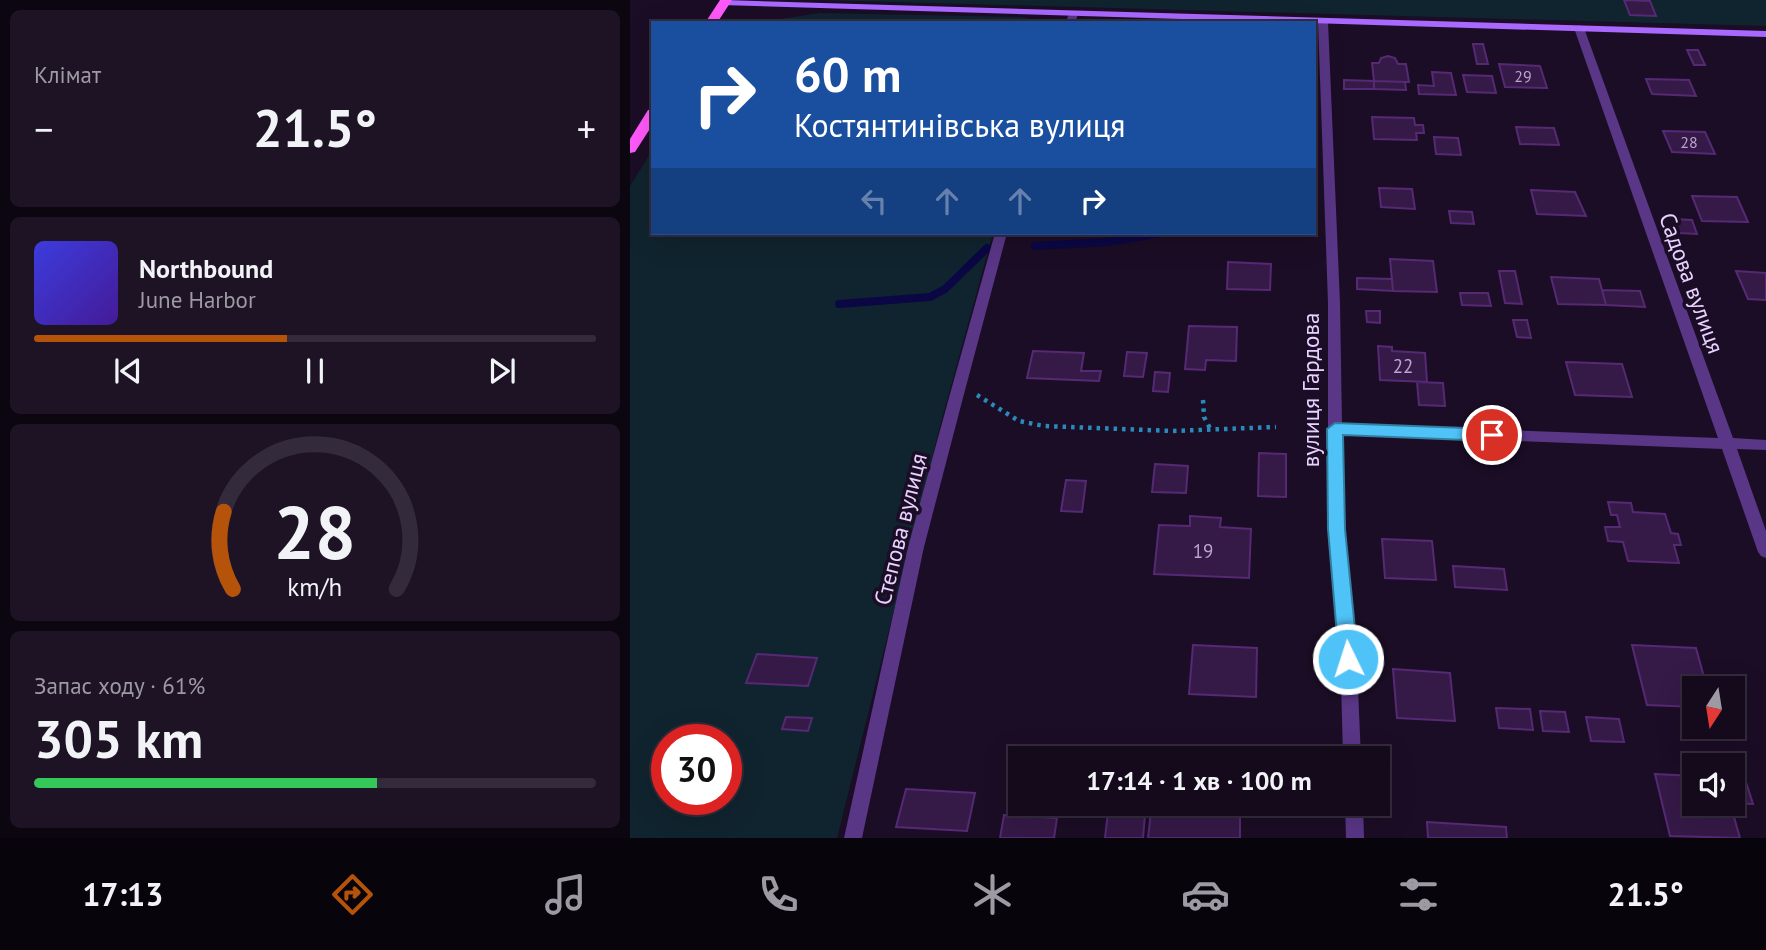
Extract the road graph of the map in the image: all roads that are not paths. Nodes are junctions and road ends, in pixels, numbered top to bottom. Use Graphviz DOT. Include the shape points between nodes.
graph roads {
  1 [pos="725,2"];
  2 [pos="1072,19"];
  3 [pos="712,21"];
  4 [pos="1239,21"];
  5 [pos="1316,22"];
  6 [pos="1323,22"];
  7 [pos="1579,28"];
  8 [pos="1766,34"];
  9 [pos="651,116"];
  10 [pos="630,149"];
  11 [pos="1000,235"];
  12 [pos="1335,429"];
  13 [pos="1727,443"];
  14 [pos="1766,445"];
  15 [pos="1766,552"];
  16 [pos="1352,746"];
  17 [pos="1354,816"];
  18 [pos="853,838"];
  19 [pos="1355,838"];
  1 -- 2 [label="street"];
  1 -- 3 [label="main road"];
  2 -- 4 [label="street"];
  5 -- 6 [label="street"];
  6 -- 7 [label="street"];
  6 -- 12 [label="street, вулиця Гардова"];
  7 -- 8 [label="street"];
  7 -- 13 [label="street, Садова вулиця"];
  9 -- 10 [label="main road"];
  11 -- 18 [label="street, Степова вулиця" via="916,547"];
  12 -- 13 [label="street"];
  12 -- 16 [label="street, вулиця Гардова" via="1336,529 1348,643"];
  13 -- 14 [label="street"];
  13 -- 15 [label="street, Садова вулиця"];
  17 -- 19 [label="street"];
}
